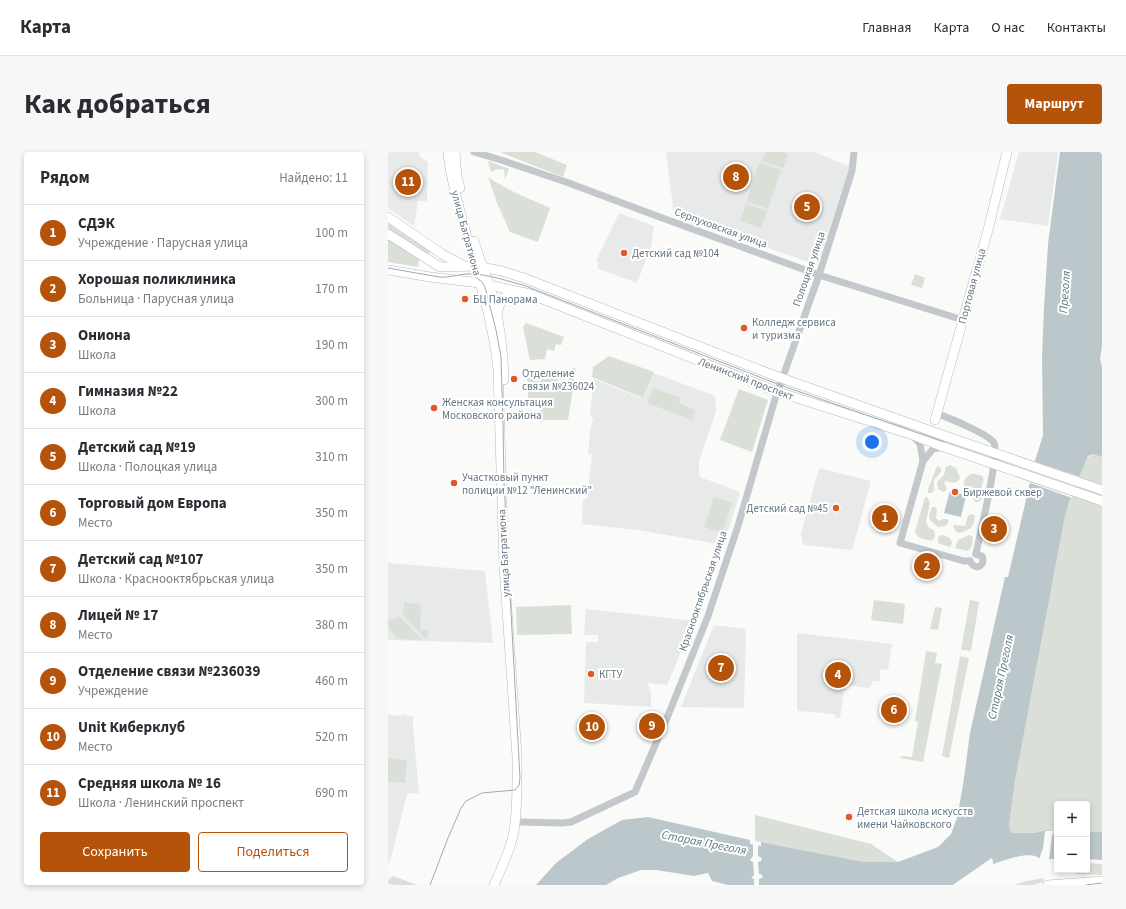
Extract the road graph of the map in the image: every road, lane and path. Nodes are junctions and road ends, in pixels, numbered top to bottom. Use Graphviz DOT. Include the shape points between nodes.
graph roads {
  1 [pos="448,152"];
  2 [pos="455,152"];
  3 [pos="474,152"];
  4 [pos="854,152"];
  5 [pos="1007,152"];
  6 [pos="388,217"];
  7 [pos="388,234"];
  8 [pos="464,266"];
  9 [pos="479,267"];
  10 [pos="388,270"];
  11 [pos="819,274"];
  12 [pos="484,284"];
  13 [pos="519,291"];
  14 [pos="497,315"];
  15 [pos="963,320"];
  16 [pos="782,378"];
  17 [pos="778,392"];
  18 [pos="936,417"];
  19 [pos="922,428"];
  20 [pos="913,435"];
  21 [pos="948,437"];
  22 [pos="944,447"];
  23 [pos="922,461"];
  24 [pos="1102,490"];
  25 [pos="1102,501"];
  26 [pos="976,554"];
  27 [pos="970,561"];
  28 [pos="517,822"];
  29 [pos="1102,881"];
  30 [pos="494,885"];
  31 [pos="499,885"];
  32 [pos="1048,885"];
  1 -- 9 [label="main road, улица Багратиона" via="451,177"];
  2 -- 9 [label="main road, улица Багратиона" via="457,177"];
  3 -- 11 [label="street, Серпуховская улица" via="566,182"];
  4 -- 11 [label="street, Полоцкая улица" via="852,171"];
  5 -- 15 [label="main road, Портовая улица"];
  6 -- 8 [label="main road, Ленинский проспект"];
  7 -- 8 [label="main road, Ленинский проспект" via="436,266"];
  8 -- 9 [label="main road, Ленинский проспект"];
  9 -- 12 [label="main road, улица Багратиона"];
  9 -- 16 [label="main road, Ленинский проспект" via="542,284"];
  10 -- 12 [label="main road, Ленинский проспект"];
  11 -- 15 [label="street, Серпуховская улица"];
  11 -- 16 [label="street, Полоцкая улица"];
  12 -- 13 [label="main road, Ленинский проспект"];
  12 -- 14 [label="main road, улица Багратиона"];
  12 -- 28 [label="main road, улица Багратиона" via="498,369 504,566 517,756"];
  13 -- 14 [label="main road" via="503,298"];
  13 -- 17 [label="main road, Ленинский проспект"];
  14 -- 28 [label="main road, улица Багратиона" via="504,367 511,603 521,760"];
  15 -- 18 [label="main road, Портовая улица"];
  16 -- 17 [label="street, Полоцкая улица"];
  16 -- 19 [label="main road, Ленинский проспект"];
  17 -- 20 [label="main road, Ленинский проспект"];
  17 -- 28 [label="street, Краснооктябрьская улица" via="708,616 635,792 571,822"];
  18 -- 19 [label="main road" via="933,423"];
  18 -- 21 [label="main road"];
  18 -- 26 [label="street" via="959,422 992,439 996,445 994,471"];
  19 -- 21 [label="main road, Ленинский проспект"];
  20 -- 22 [label="main road, Ленинский проспект"];
  20 -- 23 [label="street" via="920,444"];
  21 -- 24 [label="main road, Ленинский проспект, bridge"];
  22 -- 23 [label="street" via="933,449"];
  22 -- 25 [label="main road, Ленинский проспект, bridge"];
  23 -- 27 [label="street" via="900,543"];
  26 -- 27 [label="street"];
  26 -- 27 [label="street" via="982,556 982,564 975,567"];
  28 -- 30 [label="main road, улица Багратиона"];
  28 -- 31 [label="main road, улица Багратиона" via="517,836"];
  29 -- 32 [label="main road"];
}
